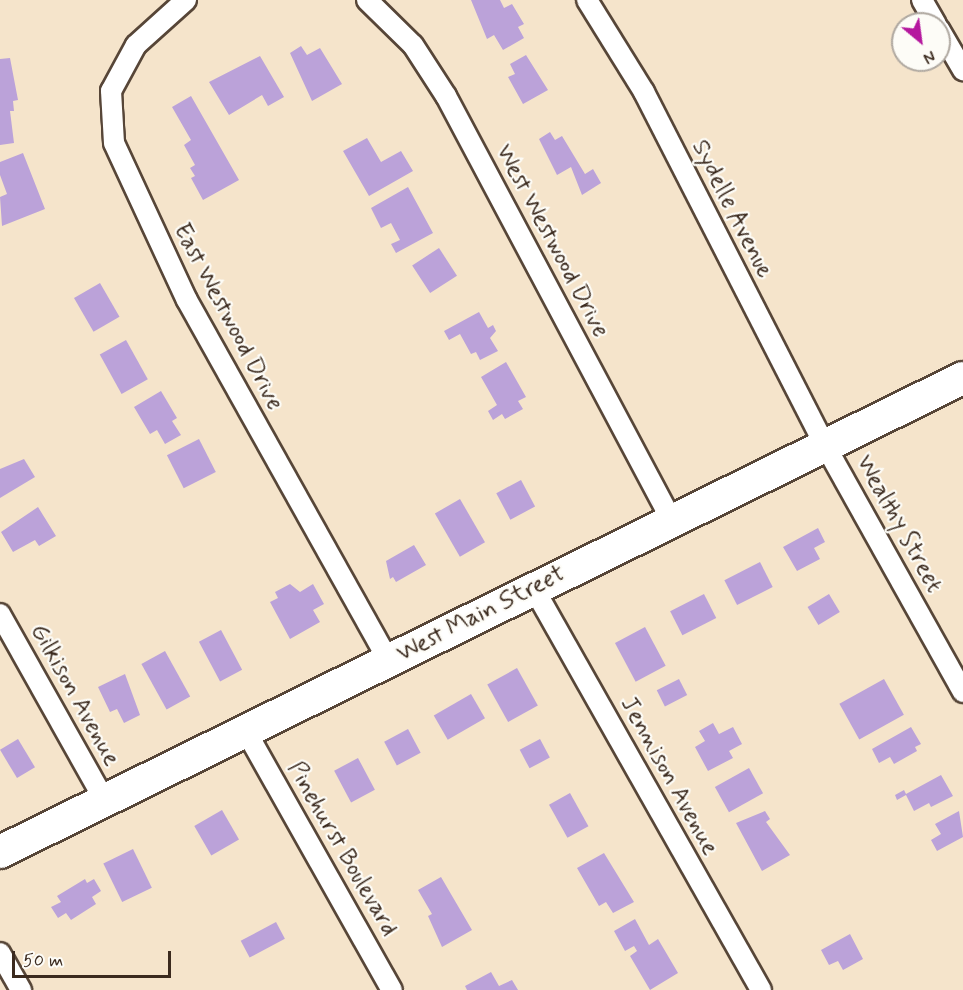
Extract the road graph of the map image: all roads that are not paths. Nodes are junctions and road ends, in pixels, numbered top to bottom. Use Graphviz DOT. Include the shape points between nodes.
graph roads {
  1 [pos="186,0"];
  2 [pos="367,0"];
  3 [pos="587,0"];
  4 [pos="951,50"];
  5 [pos="963,70"];
  6 [pos="963,378"];
  7 [pos="825,445"];
  8 [pos="672,521"];
  9 [pos="533,587"];
  10 [pos="0,614"];
  11 [pos="389,661"];
  12 [pos="963,692"];
  13 [pos="247,733"];
  14 [pos="105,801"];
  15 [pos="0,852"];
  16 [pos="0,954"];
  17 [pos="21,990"];
  18 [pos="392,990"];
  19 [pos="761,990"];
  1 -- 11 [label="street, East Westwood Drive" via="136,45 111,91 114,142 188,300"];
  2 -- 8 [label="street, West Westwood Drive" via="413,45 446,96"];
  3 -- 7 [label="street, Sydelle Avenue" via="644,92"];
  4 -- 5 [label="street"];
  6 -- 7 [label="main road, West Main Street"];
  7 -- 8 [label="main road, West Main Street"];
  7 -- 12 [label="street, Wealthy Street"];
  8 -- 9 [label="main road, West Main Street"];
  9 -- 11 [label="main road, West Main Street"];
  9 -- 19 [label="street, Jennison Avenue"];
  10 -- 14 [label="street, Gilkison Avenue"];
  11 -- 13 [label="main road, West Main Street"];
  13 -- 14 [label="main road, West Main Street"];
  13 -- 18 [label="street, Pinehurst Boulevard"];
  14 -- 15 [label="main road, West Main Street"];
  16 -- 17 [label="street"];
}
